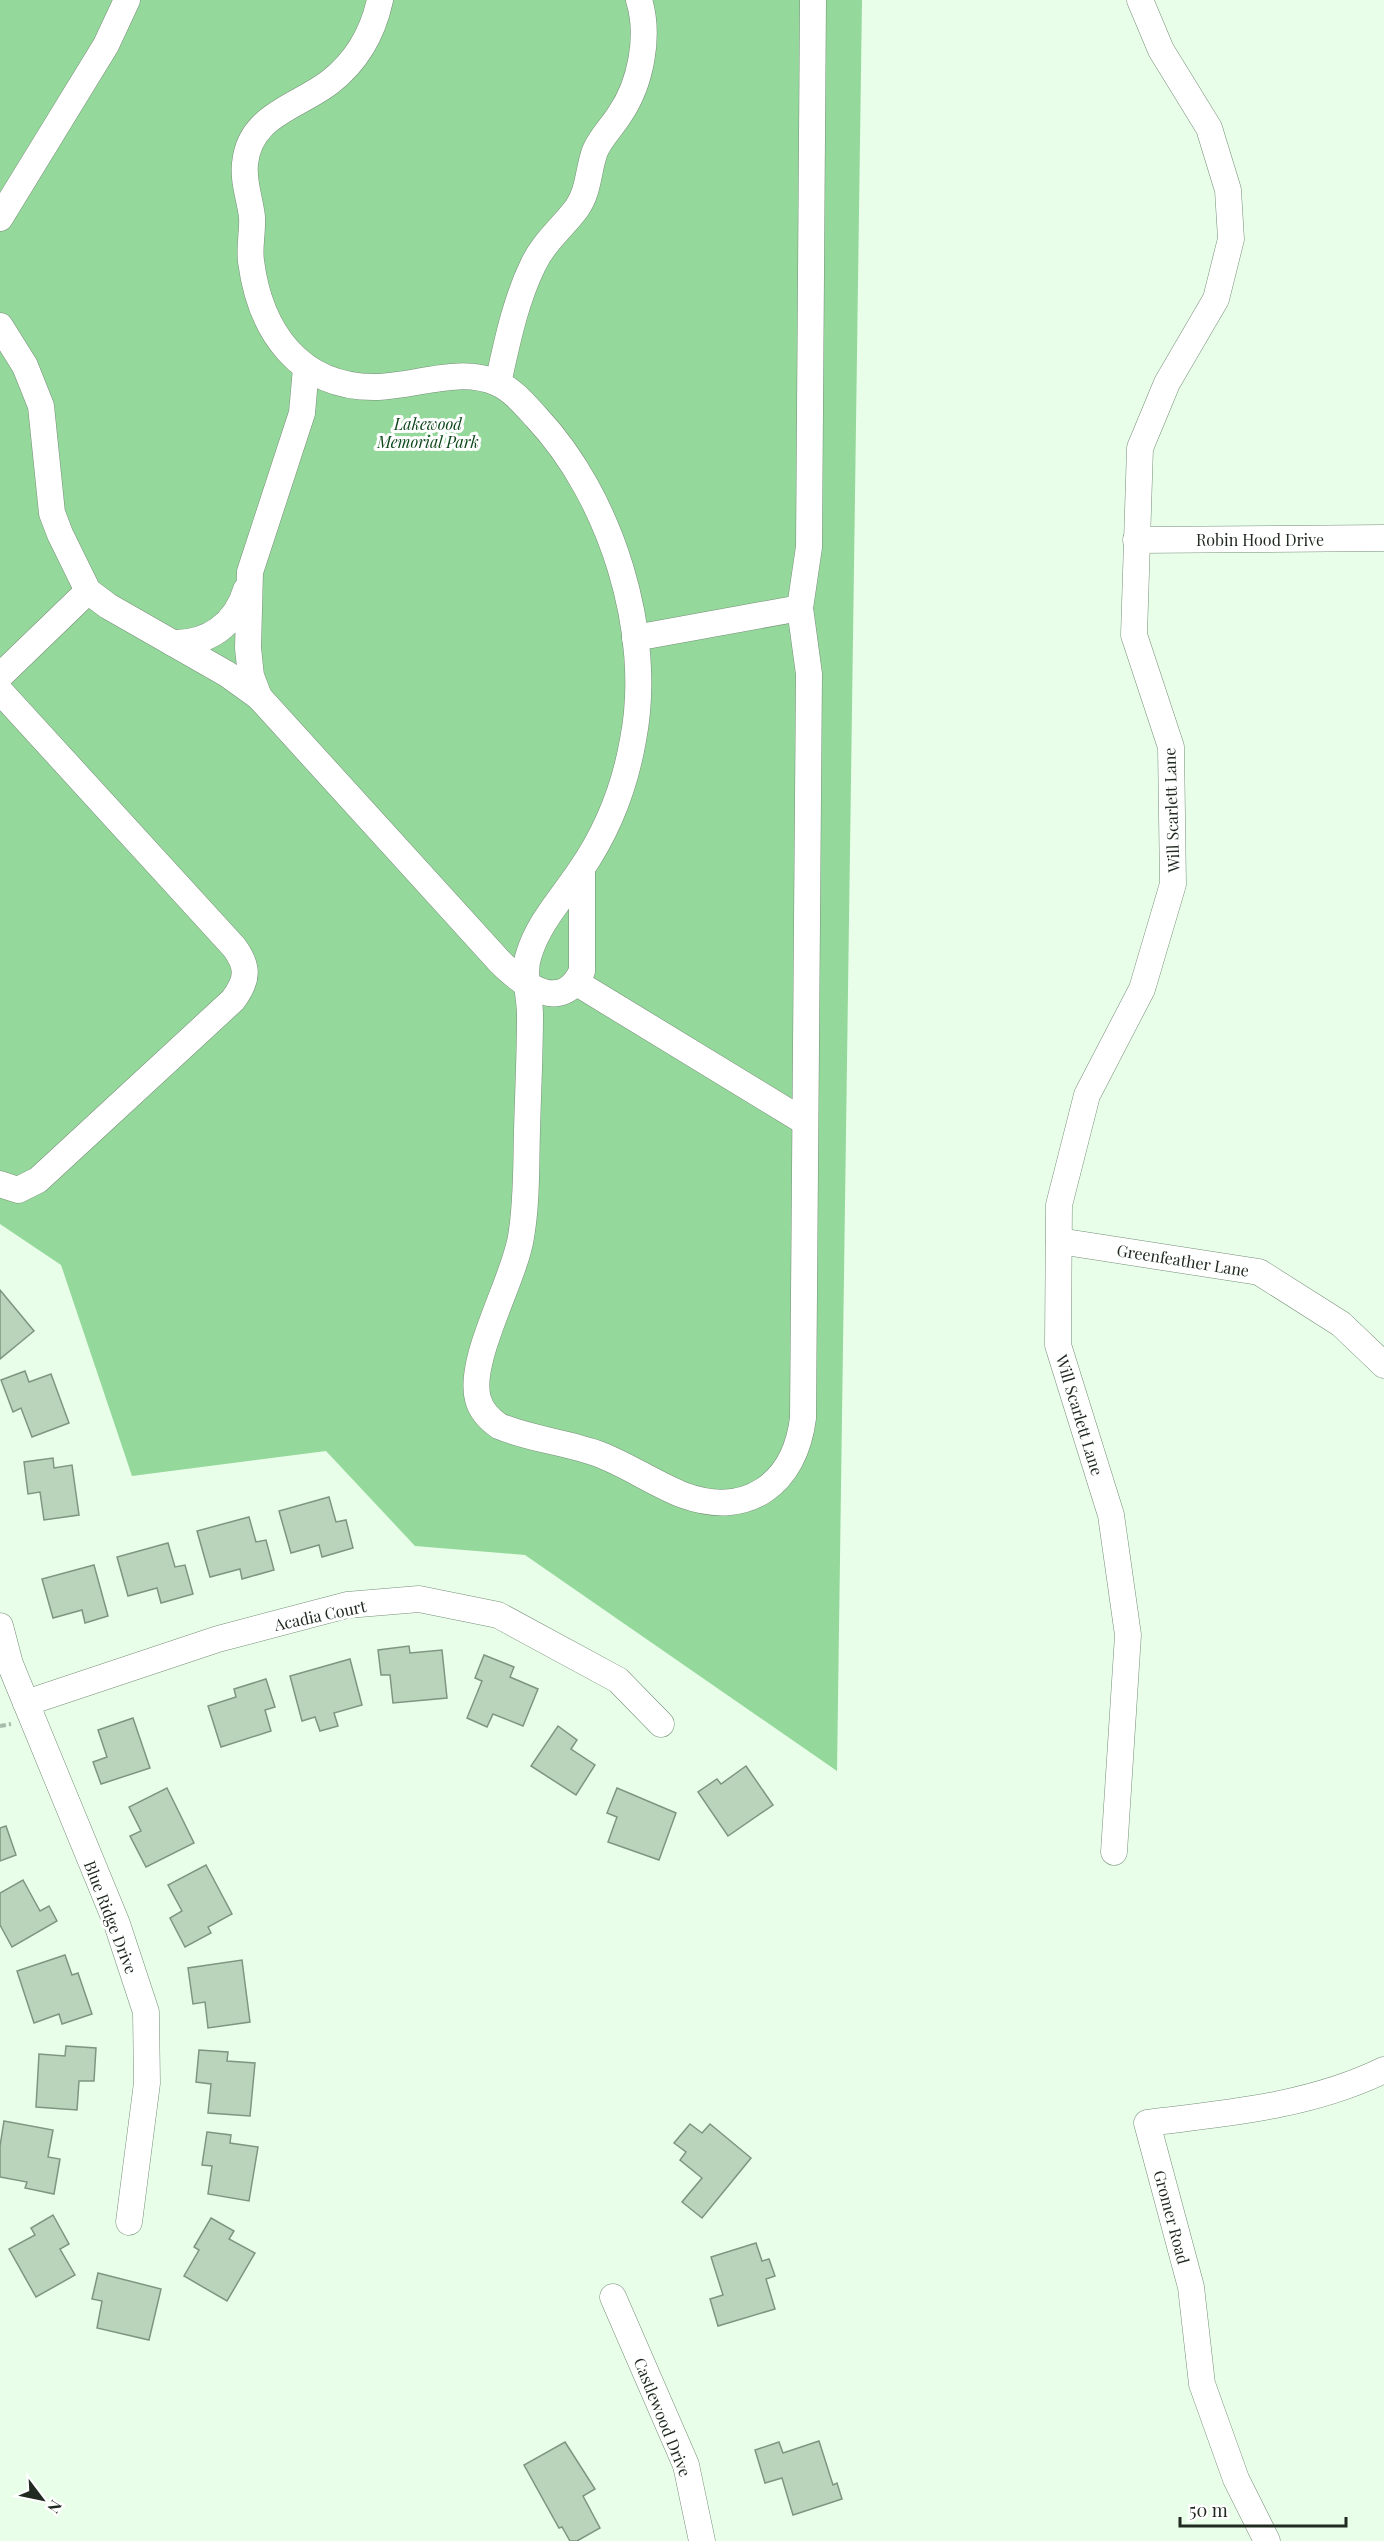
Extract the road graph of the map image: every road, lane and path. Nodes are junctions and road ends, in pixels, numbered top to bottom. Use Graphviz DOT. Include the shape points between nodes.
graph roads {
  1 [pos="127,0"];
  2 [pos="380,0"];
  3 [pos="639,0"];
  4 [pos="813,0"];
  5 [pos="1140,0"];
  6 [pos="0,218"];
  7 [pos="0,326"];
  8 [pos="306,368"];
  9 [pos="498,383"];
  10 [pos="1384,538"];
  11 [pos="1136,540"];
  12 [pos="250,572"];
  13 [pos="88,591"];
  14 [pos="800,608"];
  15 [pos="635,638"];
  16 [pos="173,643"];
  17 [pos="0,676"];
  18 [pos="0,691"];
  19 [pos="259,697"];
  20 [pos="582,869"];
  21 [pos="577,983"];
  22 [pos="528,985"];
  23 [pos="806,1122"];
  24 [pos="0,1184"];
  25 [pos="1059,1241"];
  26 [pos="1384,1365"];
  27 [pos="0,1626"];
  28 [pos="26,1703"];
  29 [pos="661,1724"];
  30 [pos="1114,1852"];
  31 [pos="1384,2070"];
  32 [pos="129,2222"];
  33 [pos="613,2297"];
  34 [pos="702,2541"];
  35 [pos="1267,2541"];
  1 -- 6 [label="street" via="106,45"];
  2 -- 8 [label="street" via="372,28 350,62 330,82 264,123 248,148 244,178 257,290 278,338"];
  3 -- 9 [label="street" via="643,55 634,84 595,153 579,206 547,243 524,284"];
  4 -- 14 [label="street" via="809,548"];
  5 -- 11 [label="street, Will Scarlett Lane" via="1161,50 1209,128 1228,190 1231,239 1216,299 1167,383 1140,448"];
  7 -- 13 [label="street" via="34,386 45,426 52,513 71,562"];
  8 -- 9 [label="street" via="345,384 372,387 473,376"];
  8 -- 12 [label="street" via="302,413"];
  9 -- 15 [label="street" via="519,398 550,432 589,488 612,546"];
  10 -- 11 [label="street, Robin Hood Drive"];
  11 -- 25 [label="street, Will Scarlett Lane" via="1134,635 1171,747 1173,885 1142,990 1087,1095 1059,1205"];
  12 -- 16 [label="street" via="243,598 222,629 190,644"];
  12 -- 19 [label="street" via="248,648 251,676"];
  13 -- 16 [label="street"];
  13 -- 17 [label="street"];
  14 -- 15 [label="street"];
  14 -- 23 [label="street" via="809,674"];
  15 -- 20 [label="street" via="638,683 634,737 616,802"];
  16 -- 19 [label="street" via="236,679"];
  18 -- 24 [label="street" via="234,947 246,965 245,981 233,1000 38,1180 18,1190"];
  19 -- 22 [label="street" via="500,962"];
  20 -- 21 [label="street" via="584,956"];
  20 -- 22 [label="street" via="538,932 528,956"];
  21 -- 22 [label="street" via="556,994"];
  21 -- 23 [label="street"];
  22 -- 23 [label="street" via="522,1230 476,1382 482,1409 499,1426 600,1454 685,1496 739,1501 770,1488 797,1448 802,1418"];
  25 -- 26 [label="street, Greenfeather Lane" via="1259,1272 1341,1324"];
  25 -- 30 [label="street, Will Scarlett Lane" via="1058,1345 1111,1515 1128,1635"];
  27 -- 28 [label="street, Blue Ridge Drive" via="10,1665"];
  28 -- 29 [label="street, Acadia Court" via="240,1633 347,1605 419,1599 498,1615 618,1680"];
  28 -- 32 [label="street, Blue Ridge Drive" via="117,1924 146,2012 147,2083"];
  31 -- 35 [label="street, Gromer Road" via="1315,2096 1254,2110 1147,2123 1191,2287 1202,2384 1236,2479"];
  33 -- 34 [label="street, Castlewood Drive" via="686,2465"];
}
